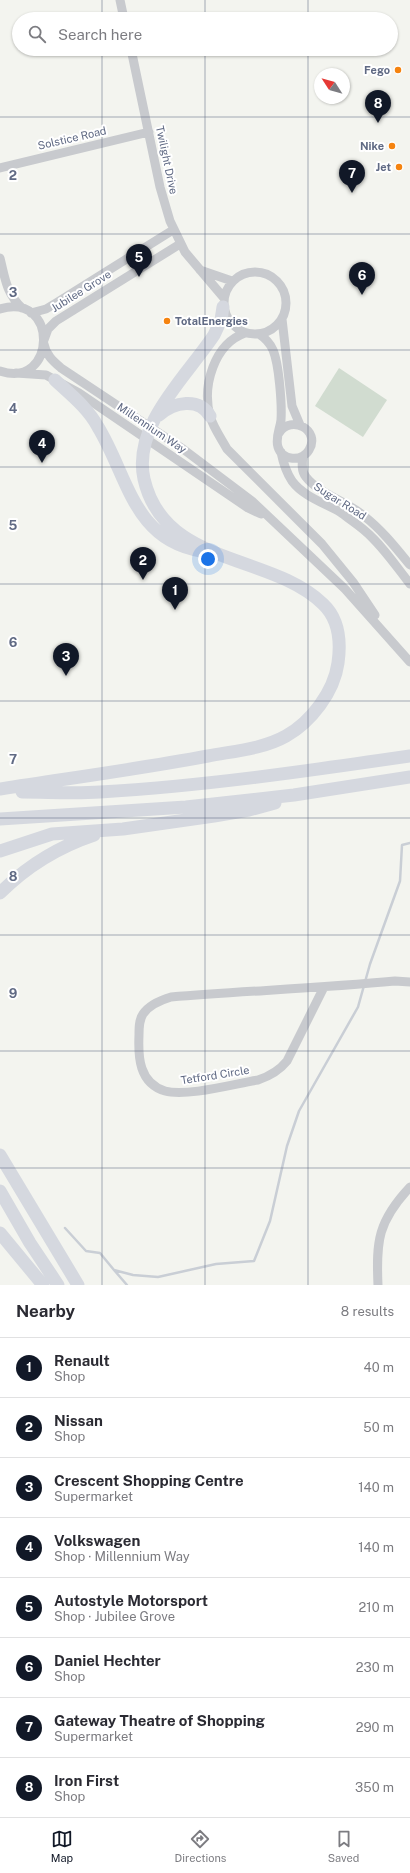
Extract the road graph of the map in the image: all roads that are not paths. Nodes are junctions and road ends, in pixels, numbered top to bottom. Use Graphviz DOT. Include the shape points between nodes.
graph roads {
  1 [pos="120,0"];
  2 [pos="123,12"];
  3 [pos="133,56"];
  4 [pos="149,132"];
  5 [pos="0,168"];
  6 [pos="173,230"];
  7 [pos="180,244"];
  8 [pos="0,258"];
  9 [pos="197,268"];
  10 [pos="232,281"];
  11 [pos="223,302"];
  12 [pos="0,309"];
  13 [pos="27,311"];
  14 [pos="282,319"];
  15 [pos="245,333"];
  16 [pos="259,334"];
  17 [pos="44,342"];
  18 [pos="0,371"];
  19 [pos="16,373"];
  20 [pos="55,380"];
  21 [pos="210,416"];
  22 [pos="154,420"];
  23 [pos="300,425"];
  24 [pos="279,433"];
  25 [pos="281,452"];
  26 [pos="303,456"];
  27 [pos="269,519"];
  28 [pos="217,554"];
  29 [pos="410,565"];
  30 [pos="410,584"];
  31 [pos="390,638"];
  32 [pos="410,662"];
  33 [pos="410,756"];
  34 [pos="410,777"];
  35 [pos="0,789"];
  36 [pos="0,792"];
  37 [pos="294,795"];
  38 [pos="0,819"];
  39 [pos="107,830"];
  40 [pos="0,851"];
  41 [pos="0,893"];
  42 [pos="410,982"];
  43 [pos="324,987"];
  44 [pos="0,1155"];
  45 [pos="410,1187"];
  46 [pos="0,1191"];
  47 [pos="0,1233"];
  48 [pos="43,1285"];
  49 [pos="58,1285"];
  50 [pos="78,1285"];
  51 [pos="378,1285"];
  1 -- 2 [label="street"];
  3 -- 4 [label="street, Twilight Drive"];
  4 -- 5 [label="street, Solstice Road"];
  4 -- 6 [label="street, Twilight Drive" via="160,187"];
  6 -- 7 [label="street, Twilight Drive"];
  6 -- 13 [label="street, Jubilee Grove" via="46,309"];
  7 -- 9 [label="street, Twilight Drive"];
  7 -- 17 [label="street, Jubilee Grove" via="56,320 48,329"];
  8 -- 13 [label="street, Millennium Way" via="6,286 13,299"];
  9 -- 10 [label="street"];
  9 -- 11 [label="street, Twilight Drive"];
  10 -- 11 [label="street" via="227,287"];
  10 -- 14 [label="street" via="251,271 262,272 274,278 282,286 285,295"];
  11 -- 15 [label="street" via="226,317"];
  11 -- 22 [label="highway" via="221,320 214,335"];
  12 -- 13 [label="street, Jubilee Grove" via="14,307"];
  13 -- 17 [label="street, Millennium Way" via="42,327"];
  14 -- 16 [label="street" via="272,329"];
  14 -- 23 [label="street" via="290,394"];
  15 -- 16 [label="street"];
  15 -- 21 [label="street" via="228,343 214,365 207,396"];
  16 -- 24 [label="street" via="271,345 275,355 282,413"];
  17 -- 19 [label="street, Jubilee Grove" via="37,361 28,369"];
  17 -- 27 [label="street, Millennium Way" via="45,350 53,361 236,488"];
  18 -- 19 [label="street, Millennium Way"];
  19 -- 20 [label="street, Millennium Way" via="39,373"];
  20 -- 27 [label="street, Millennium Way" via="79,393 248,508"];
  20 -- 28 [label="highway" via="98,426 134,502 153,528 173,543"];
  21 -- 22 [label="highway" via="200,406 186,403 167,409"];
  21 -- 31 [label="street" via="227,449 322,544 353,582"];
  22 -- 28 [label="highway" via="146,438 142,458 144,477 151,500 172,528"];
  23 -- 24 [label="street" via="286,426"];
  23 -- 26 [label="street" via="309,432 312,439 309,450"];
  24 -- 25 [label="street" via="277,443"];
  25 -- 26 [label="street" via="291,458"];
  25 -- 30 [label="street, Sugar Road" via="285,467 298,488 341,513 365,531"];
  26 -- 29 [label="street, Sugar Road" via="302,467 306,478 364,515 387,537"];
  27 -- 31 [label="street, Millennium Way" via="345,589"];
  28 -- 35 [label="highway" via="302,588 324,604 333,616 340,645 337,670 316,710 298,729 257,747 161,765"];
  31 -- 32 [label="street, Millennium Way"];
  33 -- 36 [label="highway" via="189,785 99,792"];
  34 -- 37 [label="highway"];
  37 -- 38 [label="highway" via="186,807"];
  37 -- 39 [label="highway" via="249,810"];
  39 -- 40 [label="highway" via="52,834"];
  39 -- 41 [label="highway" via="47,855"];
  42 -- 43 [label="street, Tetford Circle"];
  43 -- 43 [label="street, Tetford Circle" via="232,992 161,1000 143,1014 140,1022 140,1066 157,1087 175,1093 250,1082 267,1077 279,1070 287,1061"];
  44 -- 50 [label="highway"];
  45 -- 51 [label="street" via="391,1211 379,1234"];
  46 -- 49 [label="highway"];
  47 -- 48 [label="highway"];
}
